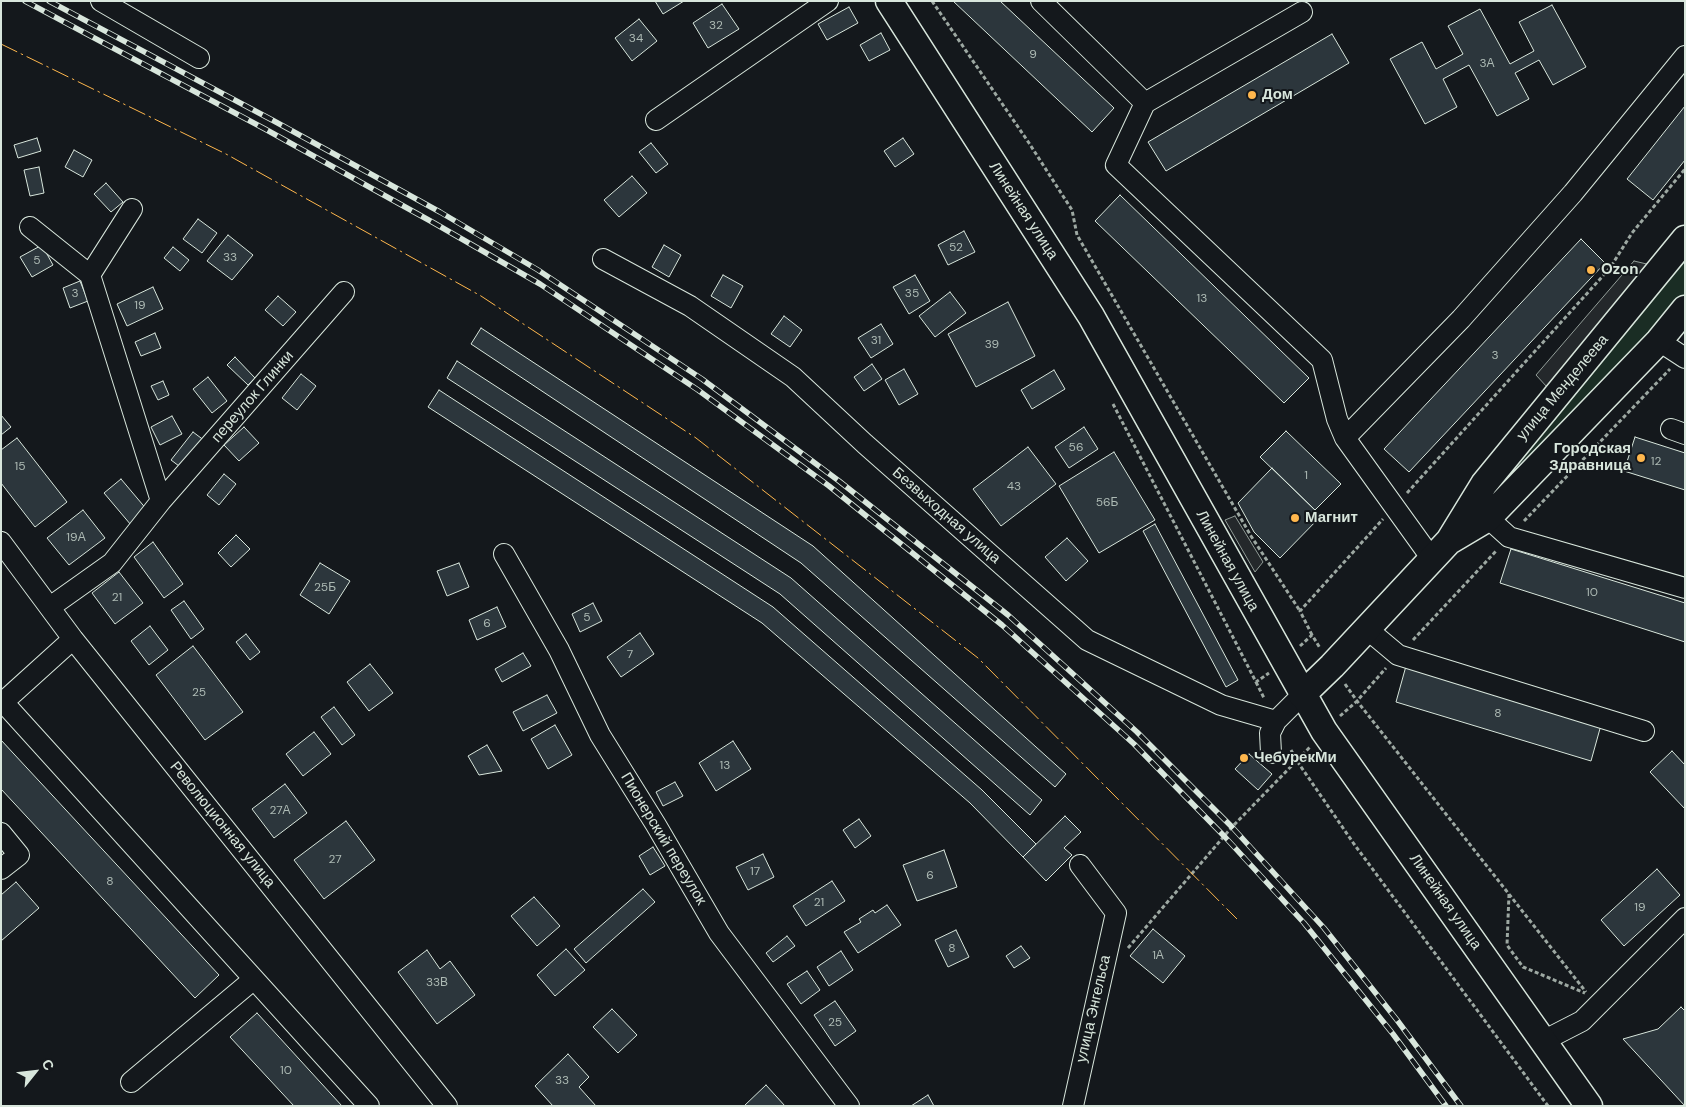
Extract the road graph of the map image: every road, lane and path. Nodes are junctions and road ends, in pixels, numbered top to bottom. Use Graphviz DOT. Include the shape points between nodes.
graph roads {
  1 [pos="101,1"];
  2 [pos="828,1"];
  3 [pos="932,1"];
  4 [pos="1041,1"];
  5 [pos="898,5"];
  6 [pos="1302,12"];
  7 [pos="1685,56"];
  8 [pos="199,58"];
  9 [pos="1145,103"];
  10 [pos="656,120"];
  11 [pos="1685,169"];
  12 [pos="132,209"];
  13 [pos="30,227"];
  14 [pos="1685,239"];
  15 [pos="603,259"];
  16 [pos="90,275"];
  17 [pos="344,292"];
  18 [pos="1685,309"];
  19 [pos="1658,341"];
  20 [pos="1685,358"];
  21 [pos="1345,438"];
  22 [pos="161,501"];
  23 [pos="1394,507"];
  24 [pos="1488,518"];
  25 [pos="1,542"];
  26 [pos="1440,550"];
  27 [pos="504,554"];
  28 [pos="1685,588"];
  29 [pos="50,607"];
  30 [pos="1300,611"];
  31 [pos="1367,629"];
  32 [pos="1312,635"];
  33 [pos="73,638"];
  34 [pos="1302,695"];
  35 [pos="1357,701"];
  36 [pos="2,703"];
  37 [pos="1276,721"];
  38 [pos="1644,731"];
  39 [pos="1270,753"];
  40 [pos="1,833"];
  41 [pos="1080,865"];
  42 [pos="1,869"];
  43 [pos="1509,894"];
  44 [pos="1685,918"];
  45 [pos="1128,948"];
  46 [pos="254,979"];
  47 [pos="1543,1041"];
  48 [pos="131,1082"];
  49 [pos="369,1106"];
  50 [pos="447,1106"];
  51 [pos="849,1106"];
  52 [pos="1073,1106"];
  53 [pos="1548,1106"];
  54 [pos="1589,1106"];
  1 -- 8 [label="street"];
  2 -- 10 [label="street"];
  3 -- 30 [label="path" via="1072,210 1077,235 1251,536"];
  4 -- 9 [label="street"];
  5 -- 34 [label="main road, Линейная улица" via="1091,316"];
  6 -- 9 [label="street"];
  7 -- 21 [label="street" via="1573,193 1468,312"];
  9 -- 21 [label="street" via="1116,165 1322,360"];
  11 -- 23 [label="path" via="1632,233 1610,268"];
  12 -- 16 [label="street"];
  13 -- 16 [label="street"];
  14 -- 26 [label="main road, улица Менделеева" via="1484,484"];
  15 -- 37 [label="street, Безвыходная улица" via="690,306 793,377 1087,640 1221,705"];
  16 -- 22 [label="street"];
  17 -- 22 [label="street, переулок Глинки"];
  18 -- 19 [label="main road, улица Менделеева"];
  19 -- 20 [label="street"];
  19 -- 24 [label="main road, улица Менделеева"];
  21 -- 23 [label="street"];
  22 -- 29 [label="street, переулок Глинки" via="112,563"];
  23 -- 26 [label="street"];
  23 -- 30 [label="path"];
  24 -- 26 [label="main road, улица Менделеева"];
  24 -- 28 [label="street" via="1509,537"];
  25 -- 29 [label="street, Революционная улица"];
  26 -- 31 [label="main road, улица Менделеева"];
  27 -- 51 [label="street, Пионерский переулок" via="559,650 600,735 719,933"];
  29 -- 33 [label="street, Революционная улица"];
  30 -- 32 [label="path"];
  31 -- 34 [label="main road, улица Менделеева"];
  31 -- 38 [label="street" via="1398,655"];
  33 -- 36 [label="street"];
  33 -- 50 [label="street, Революционная улица"];
  34 -- 37 [label="street"];
  34 -- 47 [label="main road, Линейная улица" via="1324,731"];
  35 -- 43 [label="path"];
  36 -- 46 [label="street"];
  37 -- 39 [label="street" via="1270,733"];
  40 -- 42 [label="street" via="18,855"];
  41 -- 52 [label="street, улица Энгельса" via="1116,913"];
  43 -- 43 [label="path" via="1582,986 1588,994 1523,967 1507,944"];
  44 -- 47 [label="street" via="1582,1021"];
  45 -- 53 [label="path" via="1232,827 1297,761 1354,844"];
  46 -- 48 [label="street"];
  46 -- 49 [label="street"];
  47 -- 54 [label="main road, Линейная улица"];
}
